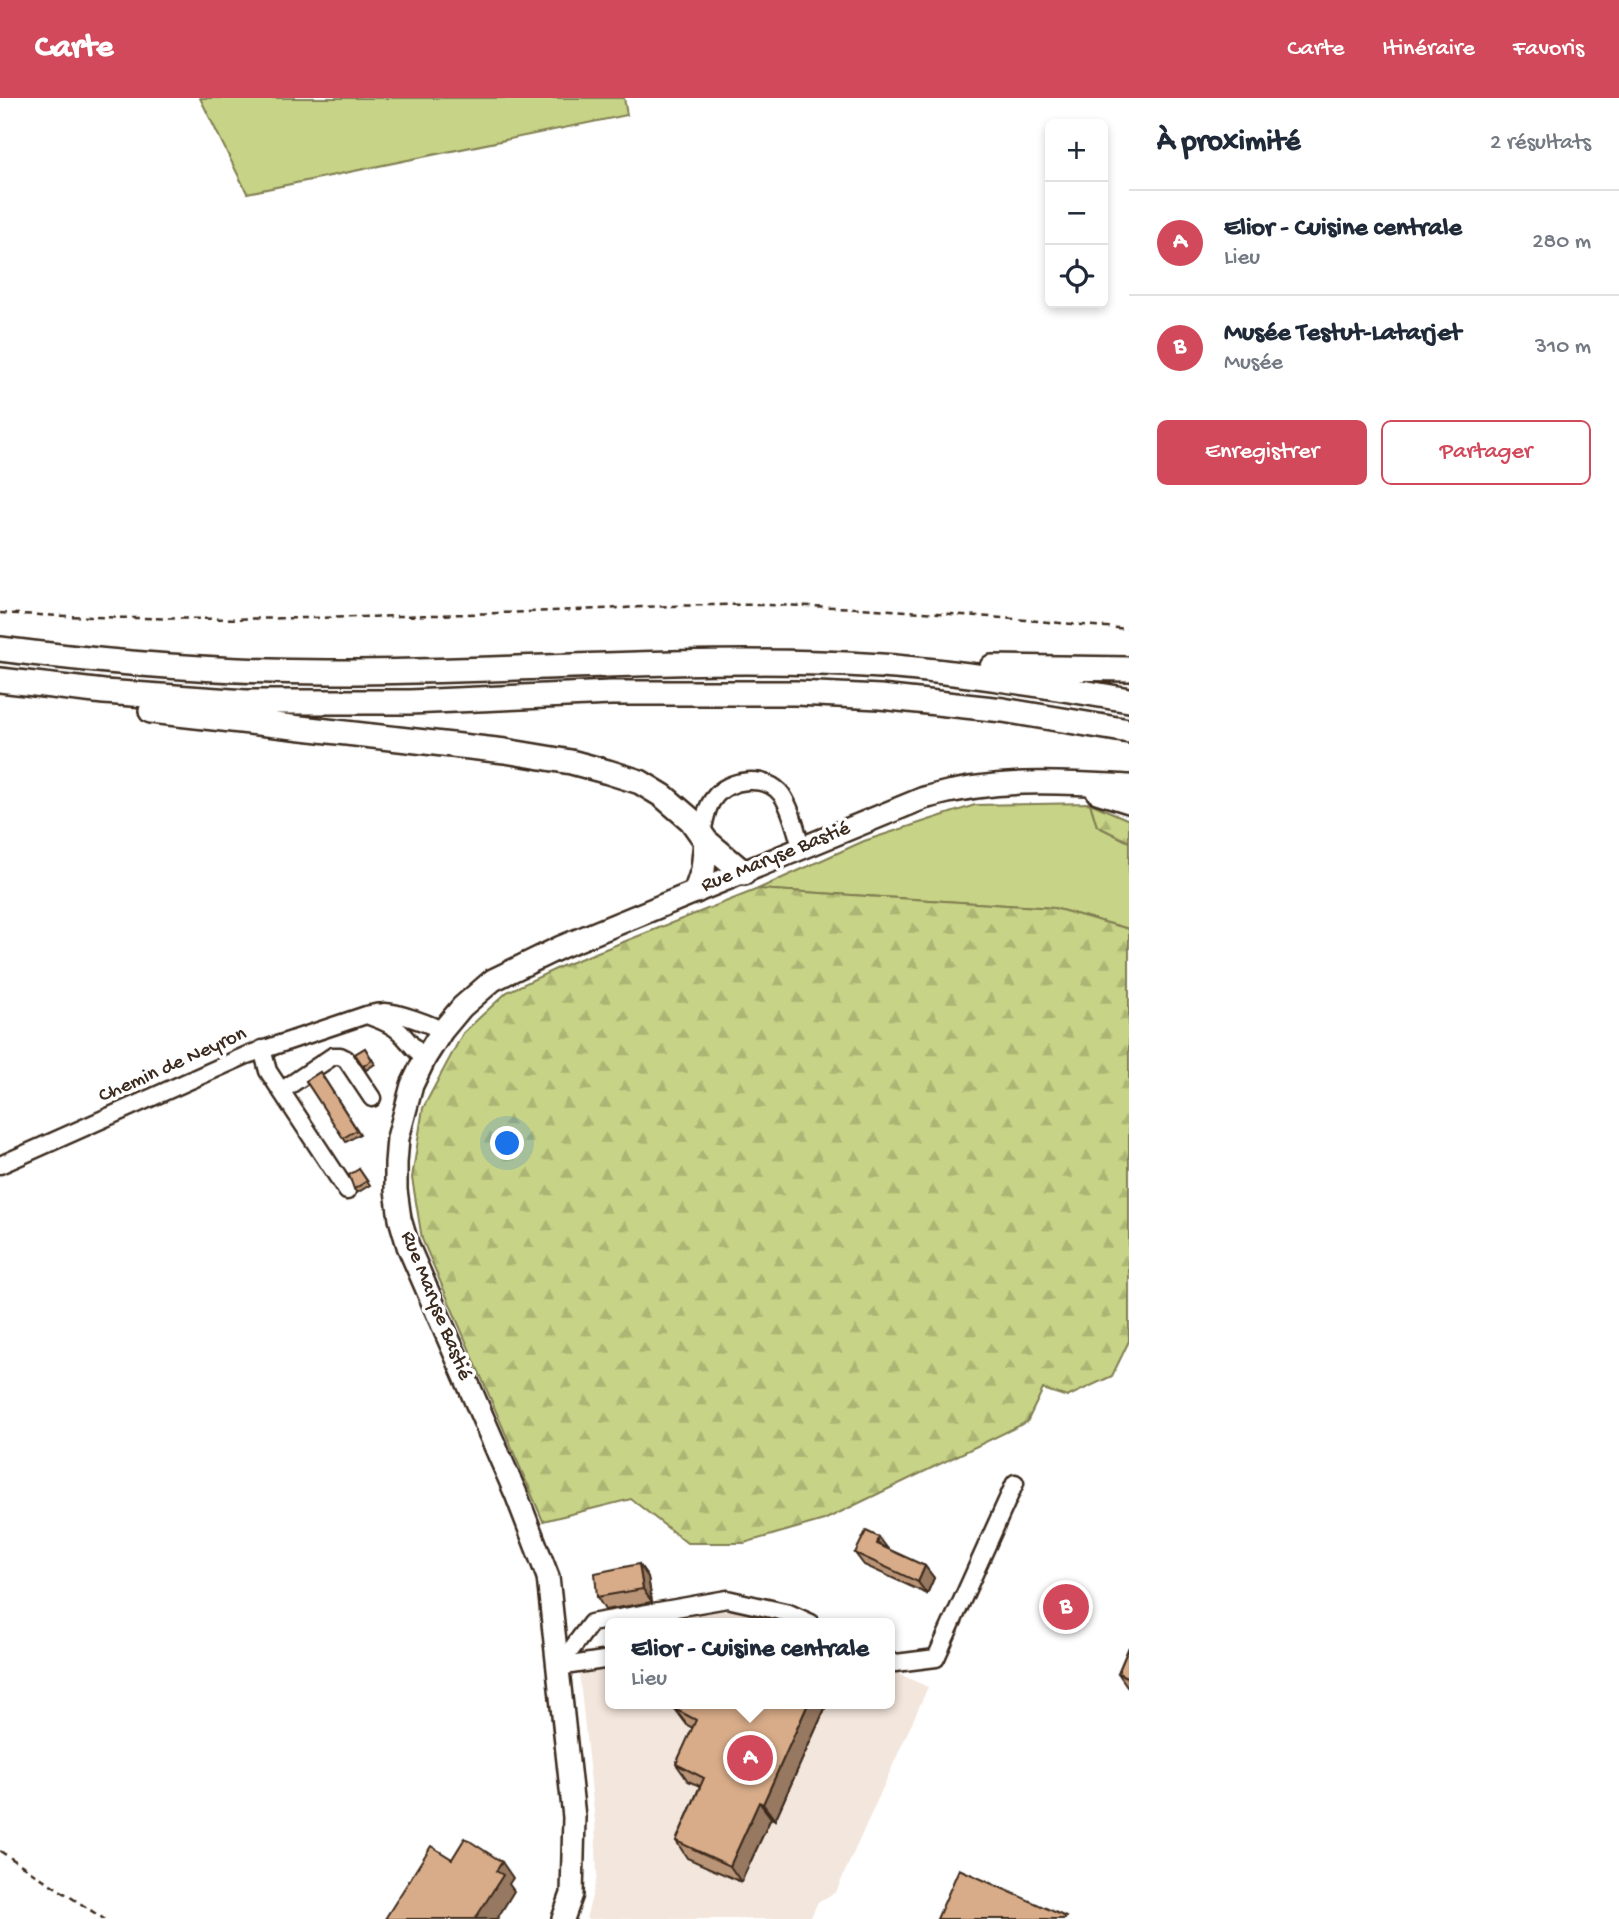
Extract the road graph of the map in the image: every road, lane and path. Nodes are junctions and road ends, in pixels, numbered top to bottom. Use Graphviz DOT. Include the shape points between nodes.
graph roads {
  1 [pos="0,612"];
  2 [pos="1129,629"];
  3 [pos="0,649"];
  4 [pos="883,666"];
  5 [pos="1129,669"];
  6 [pos="0,680"];
  7 [pos="30,683"];
  8 [pos="1129,700"];
  9 [pos="1129,731"];
  10 [pos="1065,782"];
  11 [pos="1129,786"];
  12 [pos="1129,802"];
  13 [pos="704,838"];
  14 [pos="801,847"];
  15 [pos="744,873"];
  16 [pos="696,891"];
  17 [pos="366,1015"];
  18 [pos="442,1031"];
  19 [pos="255,1052"];
  20 [pos="425,1058"];
  21 [pos="281,1091"];
  22 [pos="372,1098"];
  23 [pos="0,1165"];
  24 [pos="347,1191"];
  25 [pos="1015,1483"];
  26 [pos="617,1618"];
  27 [pos="800,1618"];
  28 [pos="605,1620"];
  29 [pos="605,1660"];
  30 [pos="895,1662"];
  31 [pos="558,1667"];
  32 [pos="0,1851"];
  33 [pos="104,1919"];
  34 [pos="564,1919"];
  1 -- 2 [label="path" via="321,618 791,605"];
  3 -- 4 [label="highway" via="200,669 328,672 648,663"];
  4 -- 5 [label="highway"];
  4 -- 8 [label="highway"];
  6 -- 7 [label="highway"];
  7 -- 9 [label="highway" via="172,698 329,704 611,693 880,697"];
  7 -- 13 [label="highway" via="49,699 571,762 652,789 678,807"];
  10 -- 11 [label="main road, Rue Maryse Bastié"];
  10 -- 12 [label="main road, Rue Maryse Bastié"];
  10 -- 14 [label="main road, Rue Maryse Bastié" via="998,783 945,792"];
  13 -- 14 [label="street" via="714,797 730,784 748,780 781,793"];
  13 -- 15 [label="highway"];
  13 -- 16 [label="highway" via="703,870"];
  14 -- 15 [label="main road, Rue Maryse Bastié"];
  15 -- 16 [label="main road, Rue Maryse Bastié"];
  16 -- 18 [label="main road, Rue Maryse Bastié" via="502,976 462,1007"];
  17 -- 18 [label="street, Chemin de Neyron" via="394,1014"];
  17 -- 19 [label="street, Chemin de Neyron"];
  17 -- 20 [label="street" via="399,1031"];
  18 -- 20 [label="main road, Rue Maryse Bastié"];
  19 -- 21 [label="street"];
  19 -- 23 [label="street, Chemin de Neyron"];
  20 -- 31 [label="main road, Rue Maryse Bastié" via="412,1085 398,1138 400,1219 421,1279 548,1577"];
  21 -- 22 [label="street" via="333,1056 340,1056"];
  21 -- 24 [label="street"];
  25 -- 30 [label="street" via="936,1657"];
  26 -- 27 [label="street" via="727,1599"];
  28 -- 31 [label="street" via="592,1623"];
  29 -- 31 [label="street"];
  31 -- 34 [label="main road, Rue Maryse Bastié" via="574,1818 572,1894"];
  32 -- 33 [label="path"];
}
